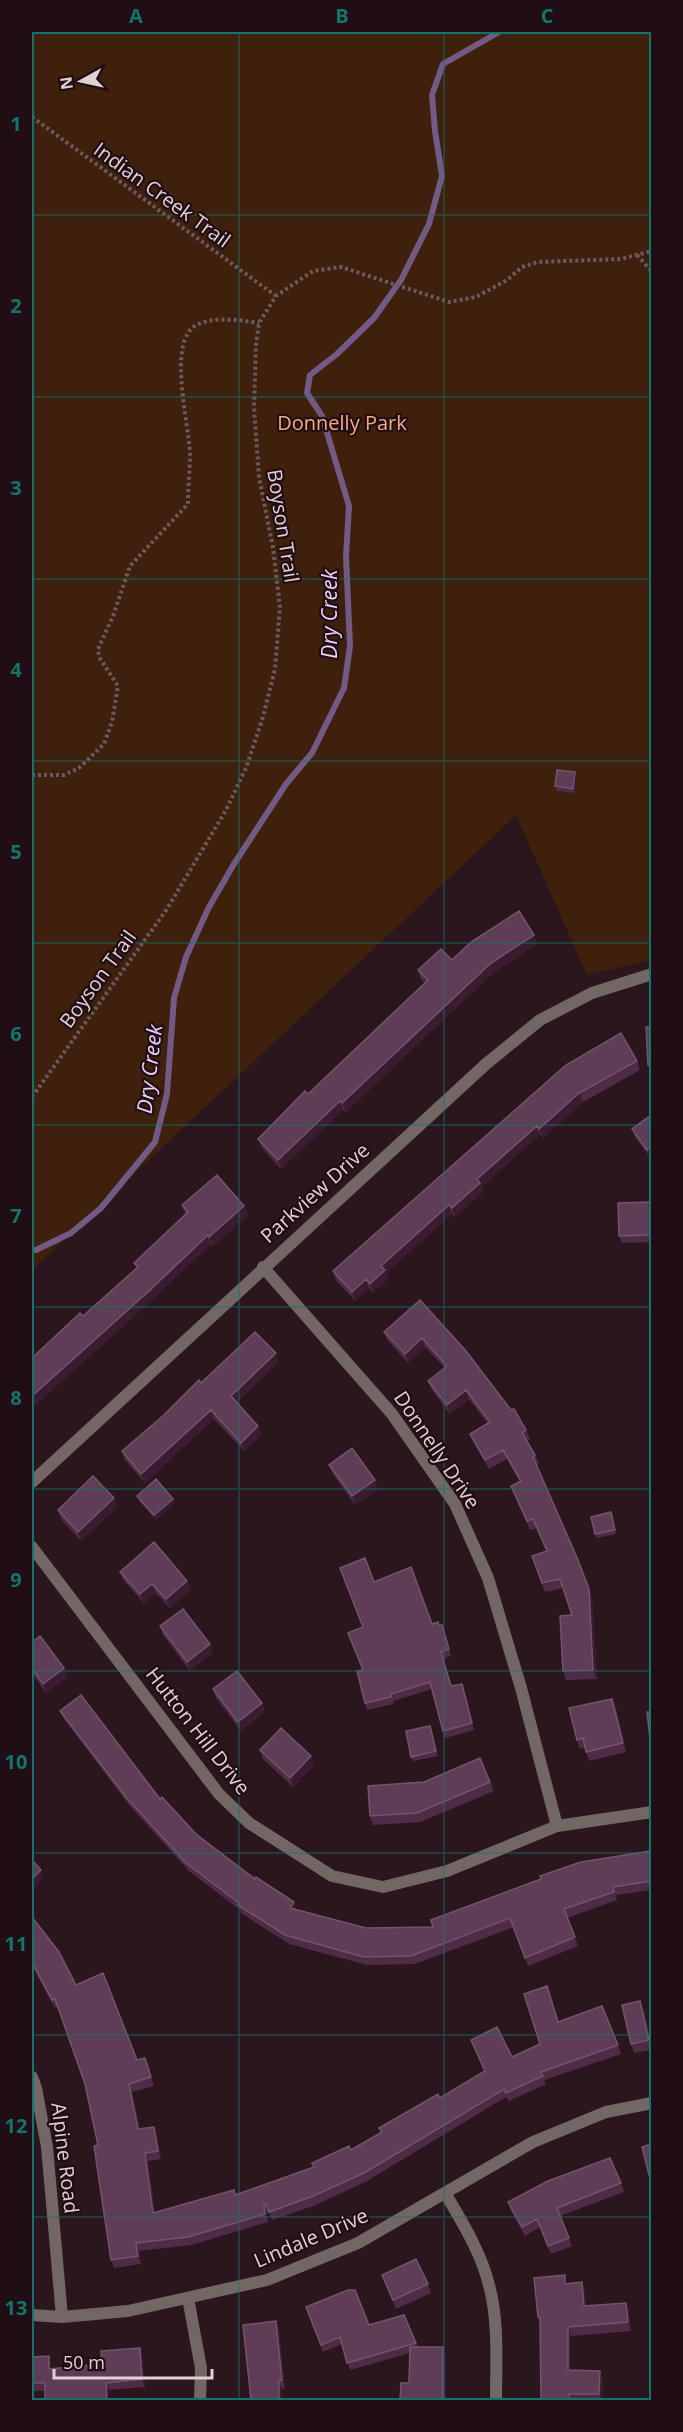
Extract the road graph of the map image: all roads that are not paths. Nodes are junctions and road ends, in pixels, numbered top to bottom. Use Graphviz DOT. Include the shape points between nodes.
graph roads {
  1 [pos="651,974"];
  2 [pos="264,1267"];
  3 [pos="32,1482"];
  4 [pos="32,1547"];
  5 [pos="651,1812"];
  6 [pos="557,1826"];
  7 [pos="32,2077"];
  8 [pos="651,2103"];
  9 [pos="445,2193"];
  10 [pos="188,2298"];
  11 [pos="32,2315"];
  12 [pos="62,2317"];
  13 [pos="200,2400"];
  14 [pos="496,2400"];
  1 -- 2 [label="street, Parkview Drive" via="592,993 540,1020 486,1064"];
  2 -- 3 [label="street, Parkview Drive"];
  2 -- 6 [label="street, Donnelly Drive" via="392,1414 455,1504 488,1578"];
  4 -- 6 [label="street, Hutton Hill Drive" via="219,1794 249,1823 332,1876 383,1887 447,1871"];
  5 -- 6 [label="street, Hutton Hill Drive"];
  7 -- 12 [label="street, Alpine Road" via="47,2147"];
  8 -- 9 [label="street, Lindale Drive" via="606,2112 533,2142"];
  9 -- 10 [label="street, Lindale Drive" via="358,2243 267,2280"];
  9 -- 14 [label="street" via="472,2240 489,2285 497,2346"];
  10 -- 12 [label="street, Lindale Drive" via="128,2311"];
  10 -- 13 [label="street" via="201,2368"];
  11 -- 12 [label="street, Lindale Drive"];
}
